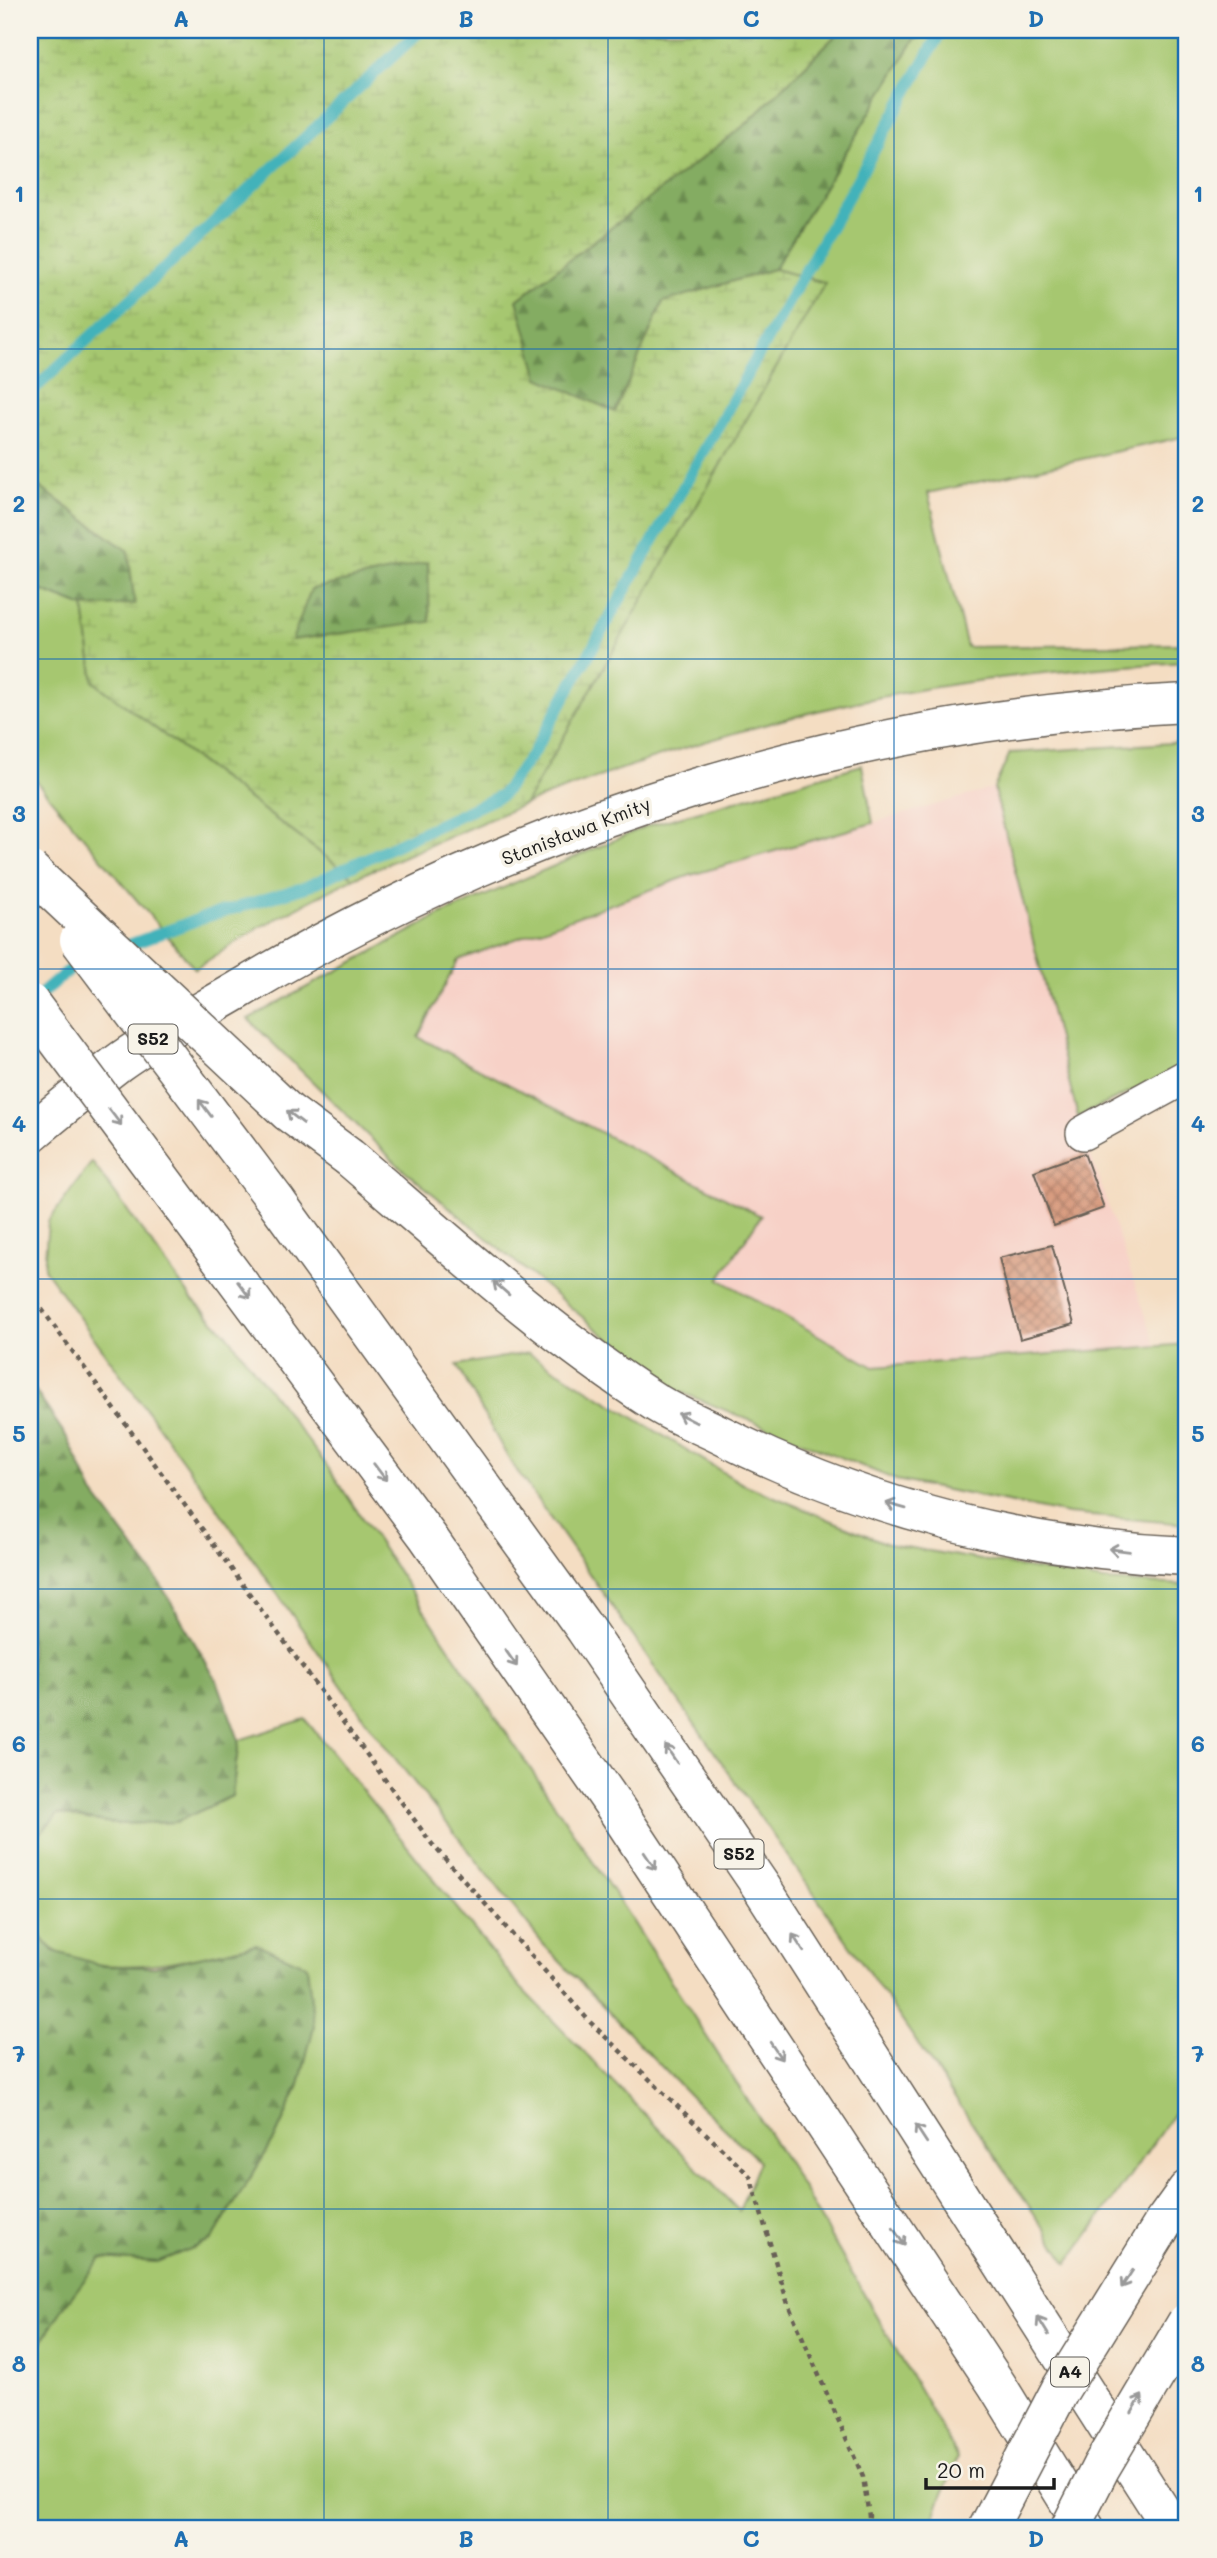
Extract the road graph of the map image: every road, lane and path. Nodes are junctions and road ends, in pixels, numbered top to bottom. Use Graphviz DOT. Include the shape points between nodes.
graph roads {
  1 [pos="1187,703"];
  2 [pos="30,870"];
  3 [pos="30,876"];
  4 [pos="30,1003"];
  5 [pos="1187,1076"];
  6 [pos="1083,1133"];
  7 [pos="30,1134"];
  8 [pos="30,1293"];
  9 [pos="1187,1556"];
  10 [pos="1187,2190"];
  11 [pos="1187,2322"];
  12 [pos="867,2528"];
  13 [pos="988,2528"];
  14 [pos="1070,2528"];
  15 [pos="1084,2528"];
  16 [pos="1172,2528"];
  1 -- 7 [label="main road, Stanisława Kmity" via="1051,713 873,741 689,789 601,819 463,874 302,953 120,1062"];
  9 -- 2 [label="main road, one-way, bridge" via="1072,1544 961,1525 869,1498 768,1459 657,1403 545,1325 350,1158 288,1112"];
  16 -- 3 [label="main road, S52, one-way, bridge" via="762,1888 585,1629 276,1201"];
  4 -- 15 [label="main road, one-way, bridge" via="428,1538 612,1804 997,2385"];
  5 -- 6 [label="street"];
  8 -- 12 [label="path" via="432,1844 591,2023 750,2176 788,2304 863,2477"];
  10 -- 13 [label="main road, A4, one-way, bridge" via="1060,2390"];
  14 -- 11 [label="main road, one-way, bridge"];
}
